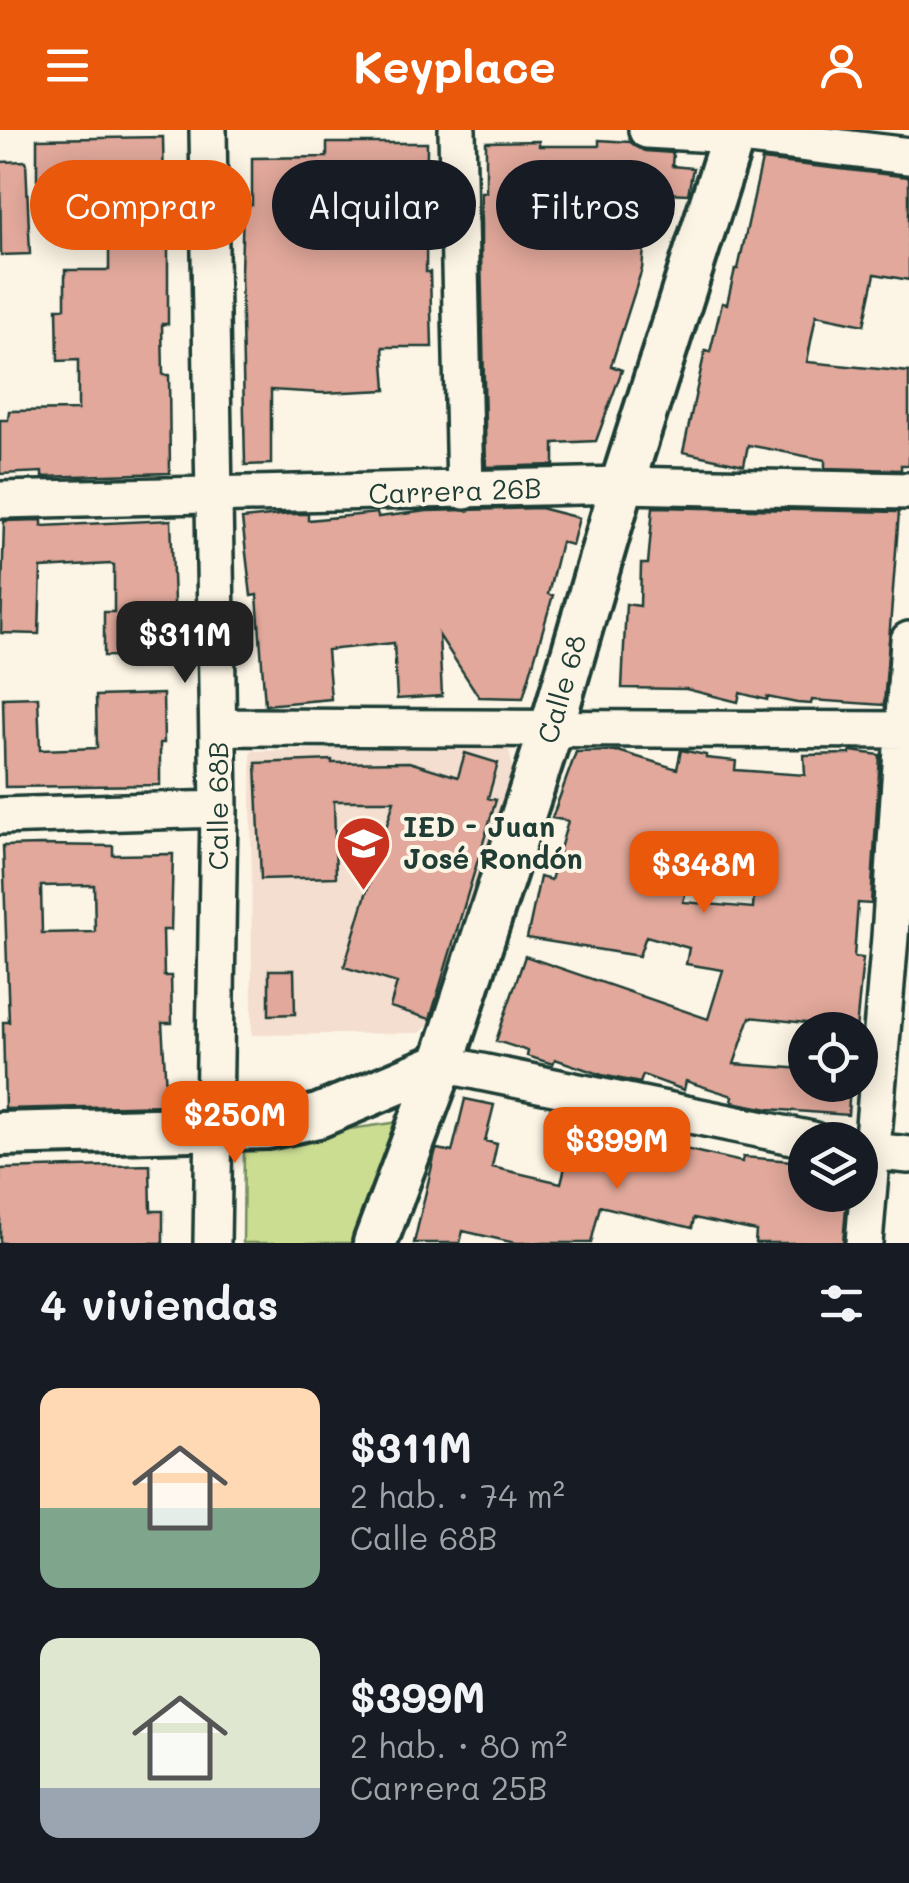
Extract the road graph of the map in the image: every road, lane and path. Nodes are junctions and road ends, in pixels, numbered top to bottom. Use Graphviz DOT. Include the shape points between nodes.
graph roads {
  1 [pos="208,130"];
  2 [pos="457,130"];
  3 [pos="647,130"];
  4 [pos="734,132"];
  5 [pos="909,156"];
  6 [pos="622,485"];
  7 [pos="909,491"];
  8 [pos="465,492"];
  9 [pos="214,496"];
  10 [pos="0,500"];
  11 [pos="909,640"];
  12 [pos="218,727"];
  13 [pos="551,730"];
  14 [pos="906,731"];
  15 [pos="219,808"];
  16 [pos="0,816"];
  17 [pos="900,937"];
  18 [pos="442,1064"];
  19 [pos="871,1122"];
  20 [pos="215,1131"];
  21 [pos="0,1134"];
  22 [pos="788,1135"];
  23 [pos="878,1152"];
  24 [pos="909,1155"];
  25 [pos="865,1212"];
  26 [pos="212,1243"];
  27 [pos="374,1243"];
  28 [pos="864,1243"];
  1 -- 9 [label="street, Calle 68B"];
  2 -- 8 [label="street"];
  3 -- 4 [label="street"];
  4 -- 5 [label="street"];
  4 -- 6 [label="street, Calle 68"];
  6 -- 7 [label="street, Carrera 26B"];
  6 -- 8 [label="street, Carrera 26B"];
  6 -- 13 [label="street, Calle 68"];
  8 -- 9 [label="street, Carrera 26B"];
  9 -- 10 [label="street, Carrera 26B"];
  9 -- 12 [label="street, Calle 68B"];
  11 -- 14 [label="street"];
  12 -- 13 [label="street"];
  12 -- 15 [label="street, Calle 68B"];
  13 -- 14 [label="street"];
  13 -- 18 [label="street, Calle 68"];
  14 -- 17 [label="street"];
  15 -- 16 [label="street"];
  15 -- 20 [label="street, Calle 68B"];
  17 -- 19 [label="street"];
  18 -- 20 [label="street" via="318,1116"];
  18 -- 22 [label="street"];
  18 -- 27 [label="street, Calle 68"];
  20 -- 21 [label="street"];
  20 -- 26 [label="street, Calle 68B"];
  23 -- 24 [label="street"];
  25 -- 28 [label="street"];
}
